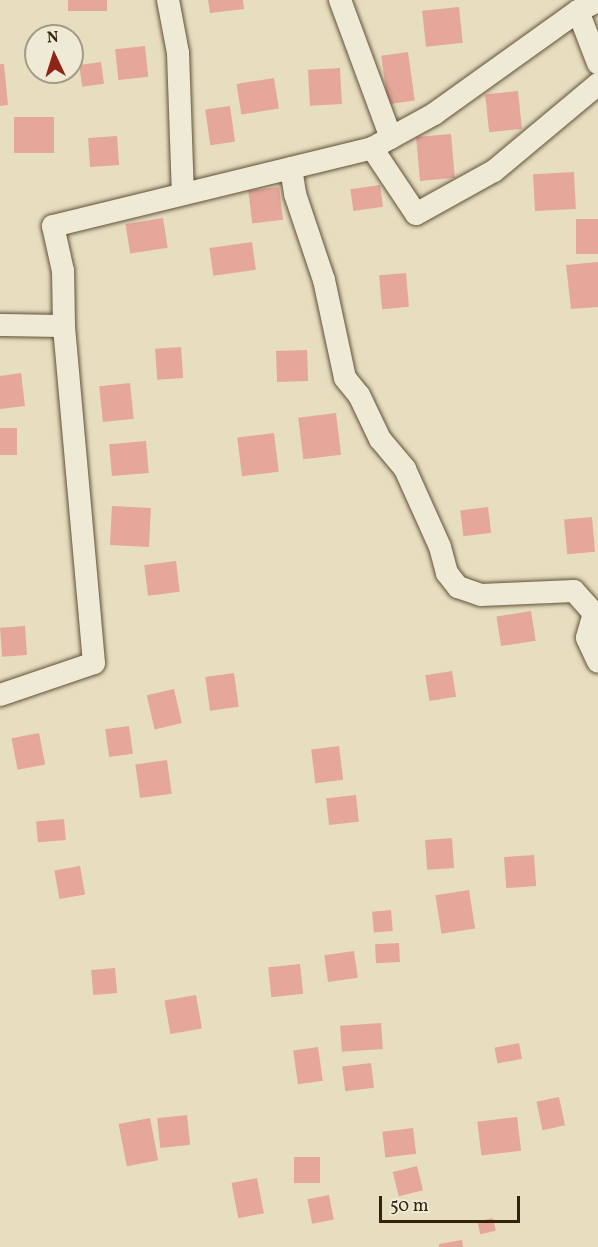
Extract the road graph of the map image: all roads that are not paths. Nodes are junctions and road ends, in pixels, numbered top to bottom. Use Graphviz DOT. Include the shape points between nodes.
graph roads {
  1 [pos="168,0"];
  2 [pos="340,0"];
  3 [pos="588,6"];
  4 [pos="598,63"];
  5 [pos="598,84"];
  6 [pos="382,143"];
  7 [pos="291,168"];
  8 [pos="183,194"];
  9 [pos="0,325"];
  10 [pos="64,326"];
  11 [pos="598,662"];
  12 [pos="0,695"];
  1 -- 8 [label="street" via="178,53"];
  2 -- 6 [label="street"];
  3 -- 4 [label="street"];
  3 -- 6 [label="street" via="434,114"];
  5 -- 6 [label="street" via="494,171 416,214"];
  6 -- 7 [label="street"];
  7 -- 8 [label="street"];
  7 -- 11 [label="street" via="295,194 324,280 345,378 359,395 380,439 405,469 440,547 447,573 458,587 481,595 574,591 594,613 587,639"];
  8 -- 10 [label="street" via="54,226 63,271"];
  9 -- 10 [label="street"];
  10 -- 12 [label="street" via="94,663"];
}
